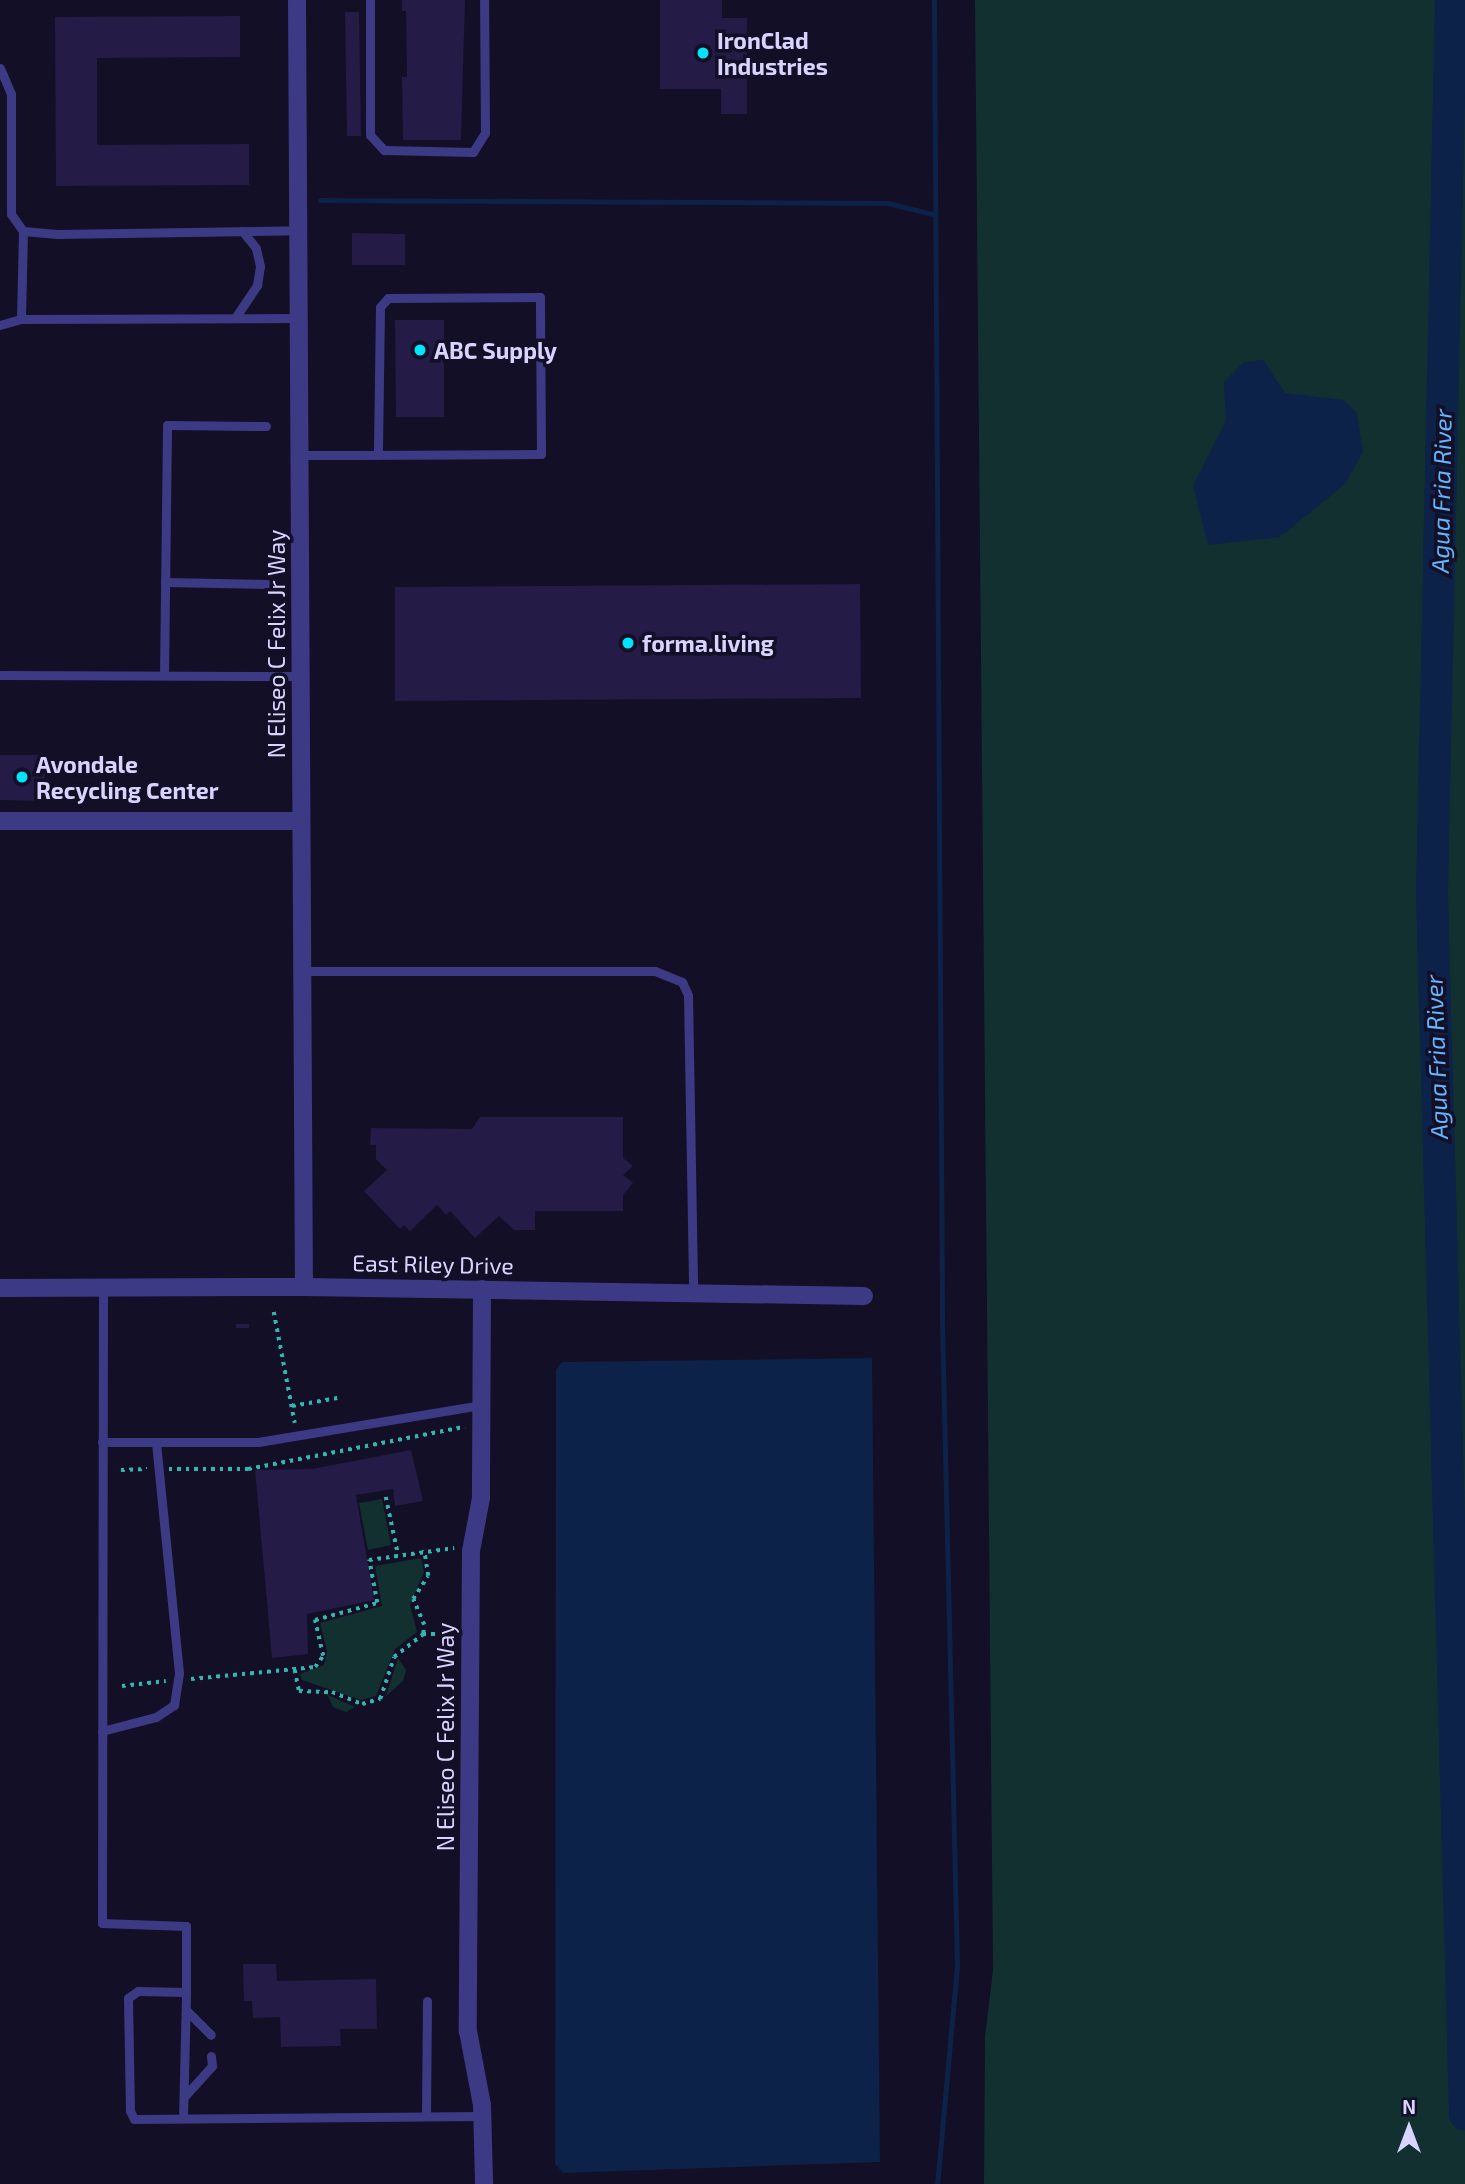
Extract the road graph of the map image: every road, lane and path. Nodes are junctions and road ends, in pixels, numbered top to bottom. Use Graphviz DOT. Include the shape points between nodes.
graph roads {
  1 [pos="297,0"];
  2 [pos="370,0"];
  3 [pos="484,0"];
  4 [pos="0,68"];
  5 [pos="299,230"];
  6 [pos="23,231"];
  7 [pos="242,231"];
  8 [pos="235,318"];
  9 [pos="299,318"];
  10 [pos="21,319"];
  11 [pos="0,325"];
  12 [pos="266,426"];
  13 [pos="299,455"];
  14 [pos="378,455"];
  15 [pos="165,582"];
  16 [pos="267,584"];
  17 [pos="0,675"];
  18 [pos="164,675"];
  19 [pos="301,676"];
  20 [pos="0,821"];
  21 [pos="301,821"];
  22 [pos="303,971"];
  23 [pos="304,1287"];
  24 [pos="0,1288"];
  25 [pos="103,1288"];
  26 [pos="482,1289"];
  27 [pos="692,1291"];
  28 [pos="864,1296"];
  29 [pos="274,1311"];
  30 [pos="337,1398"];
  31 [pos="482,1405"];
  32 [pos="292,1406"];
  33 [pos="467,1427"];
  34 [pos="298,1437"];
  35 [pos="102,1442"];
  36 [pos="156,1443"];
  37 [pos="302,1461"];
  38 [pos="121,1469"];
  39 [pos="158,1469"];
  40 [pos="386,1497"];
  41 [pos="456,1548"];
  42 [pos="424,1550"];
  43 [pos="398,1554"];
  44 [pos="422,1634"];
  45 [pos="454,1634"];
  46 [pos="295,1670"];
  47 [pos="178,1680"];
  48 [pos="122,1686"];
  49 [pos="102,1731"];
  50 [pos="186,1993"];
  51 [pos="427,2001"];
  52 [pos="186,2010"];
  53 [pos="211,2035"];
  54 [pos="211,2056"];
  55 [pos="184,2097"];
  56 [pos="426,2115"];
  57 [pos="483,2116"];
  58 [pos="183,2118"];
  59 [pos="484,2184"];
  1 -- 5 [label="street, N Eliseo C Felix Jr Way"];
  2 -- 3 [label="lane" via="370,135 384,150 473,152 485,134"];
  4 -- 6 [label="lane" via="11,94 10,214"];
  5 -- 7 [label="lane"];
  5 -- 9 [label="street, N Eliseo C Felix Jr Way"];
  6 -- 7 [label="lane"];
  6 -- 10 [label="lane"];
  7 -- 8 [label="lane" via="256,248 260,266 257,285"];
  8 -- 9 [label="lane"];
  8 -- 10 [label="lane"];
  9 -- 13 [label="street, N Eliseo C Felix Jr Way"];
  10 -- 11 [label="lane"];
  12 -- 15 [label="lane" via="167,425"];
  13 -- 14 [label="lane"];
  13 -- 19 [label="street, N Eliseo C Felix Jr Way"];
  14 -- 14 [label="lane" via="541,454 540,297 388,298 380,307"];
  15 -- 16 [label="lane"];
  15 -- 18 [label="lane"];
  17 -- 18 [label="lane"];
  18 -- 19 [label="lane"];
  19 -- 21 [label="street, N Eliseo C Felix Jr Way"];
  20 -- 21 [label="street"];
  21 -- 22 [label="street, N Eliseo C Felix Jr Way"];
  22 -- 23 [label="street, N Eliseo C Felix Jr Way"];
  22 -- 27 [label="lane" via="654,971 682,982 688,995"];
  23 -- 25 [label="street, East Riley Drive"];
  23 -- 26 [label="street, East Riley Drive"];
  24 -- 25 [label="street, East Riley Drive"];
  25 -- 35 [label="lane"];
  26 -- 27 [label="street, East Riley Drive"];
  26 -- 31 [label="street, N Eliseo C Felix Jr Way"];
  27 -- 28 [label="street, East Riley Drive"];
  29 -- 32 [label="path"];
  30 -- 32 [label="path"];
  31 -- 34 [label="lane"];
  31 -- 57 [label="street, N Eliseo C Felix Jr Way" via="481,1498 471,1551 468,2031"];
  32 -- 34 [label="path"];
  33 -- 37 [label="path"];
  34 -- 36 [label="lane" via="258,1443"];
  34 -- 37 [label="path"];
  35 -- 36 [label="lane"];
  35 -- 49 [label="lane"];
  36 -- 39 [label="lane"];
  37 -- 39 [label="path" via="248,1469"];
  38 -- 39 [label="path"];
  39 -- 47 [label="lane"];
  40 -- 43 [label="path"];
  41 -- 42 [label="path"];
  42 -- 43 [label="path"];
  42 -- 44 [label="path" via="428,1576 413,1599 424,1625"];
  43 -- 46 [label="path" via="369,1560 377,1603 315,1620 323,1656 315,1667"];
  44 -- 45 [label="path"];
  44 -- 46 [label="path" via="394,1657 382,1696 372,1703 350,1702 332,1692 299,1691"];
  46 -- 47 [label="path"];
  47 -- 48 [label="path"];
  47 -- 49 [label="lane" via="174,1705 156,1717"];
  49 -- 50 [label="lane" via="102,1923 186,1926"];
  50 -- 52 [label="lane"];
  50 -- 58 [label="lane" via="138,1991 128,1998 130,2111 134,2119"];
  51 -- 56 [label="lane"];
  52 -- 53 [label="lane"];
  52 -- 55 [label="lane"];
  54 -- 55 [label="lane" via="212,2066"];
  55 -- 58 [label="lane"];
  56 -- 57 [label="lane"];
  56 -- 58 [label="lane"];
  57 -- 59 [label="street, N Eliseo C Felix Jr Way"];
}
